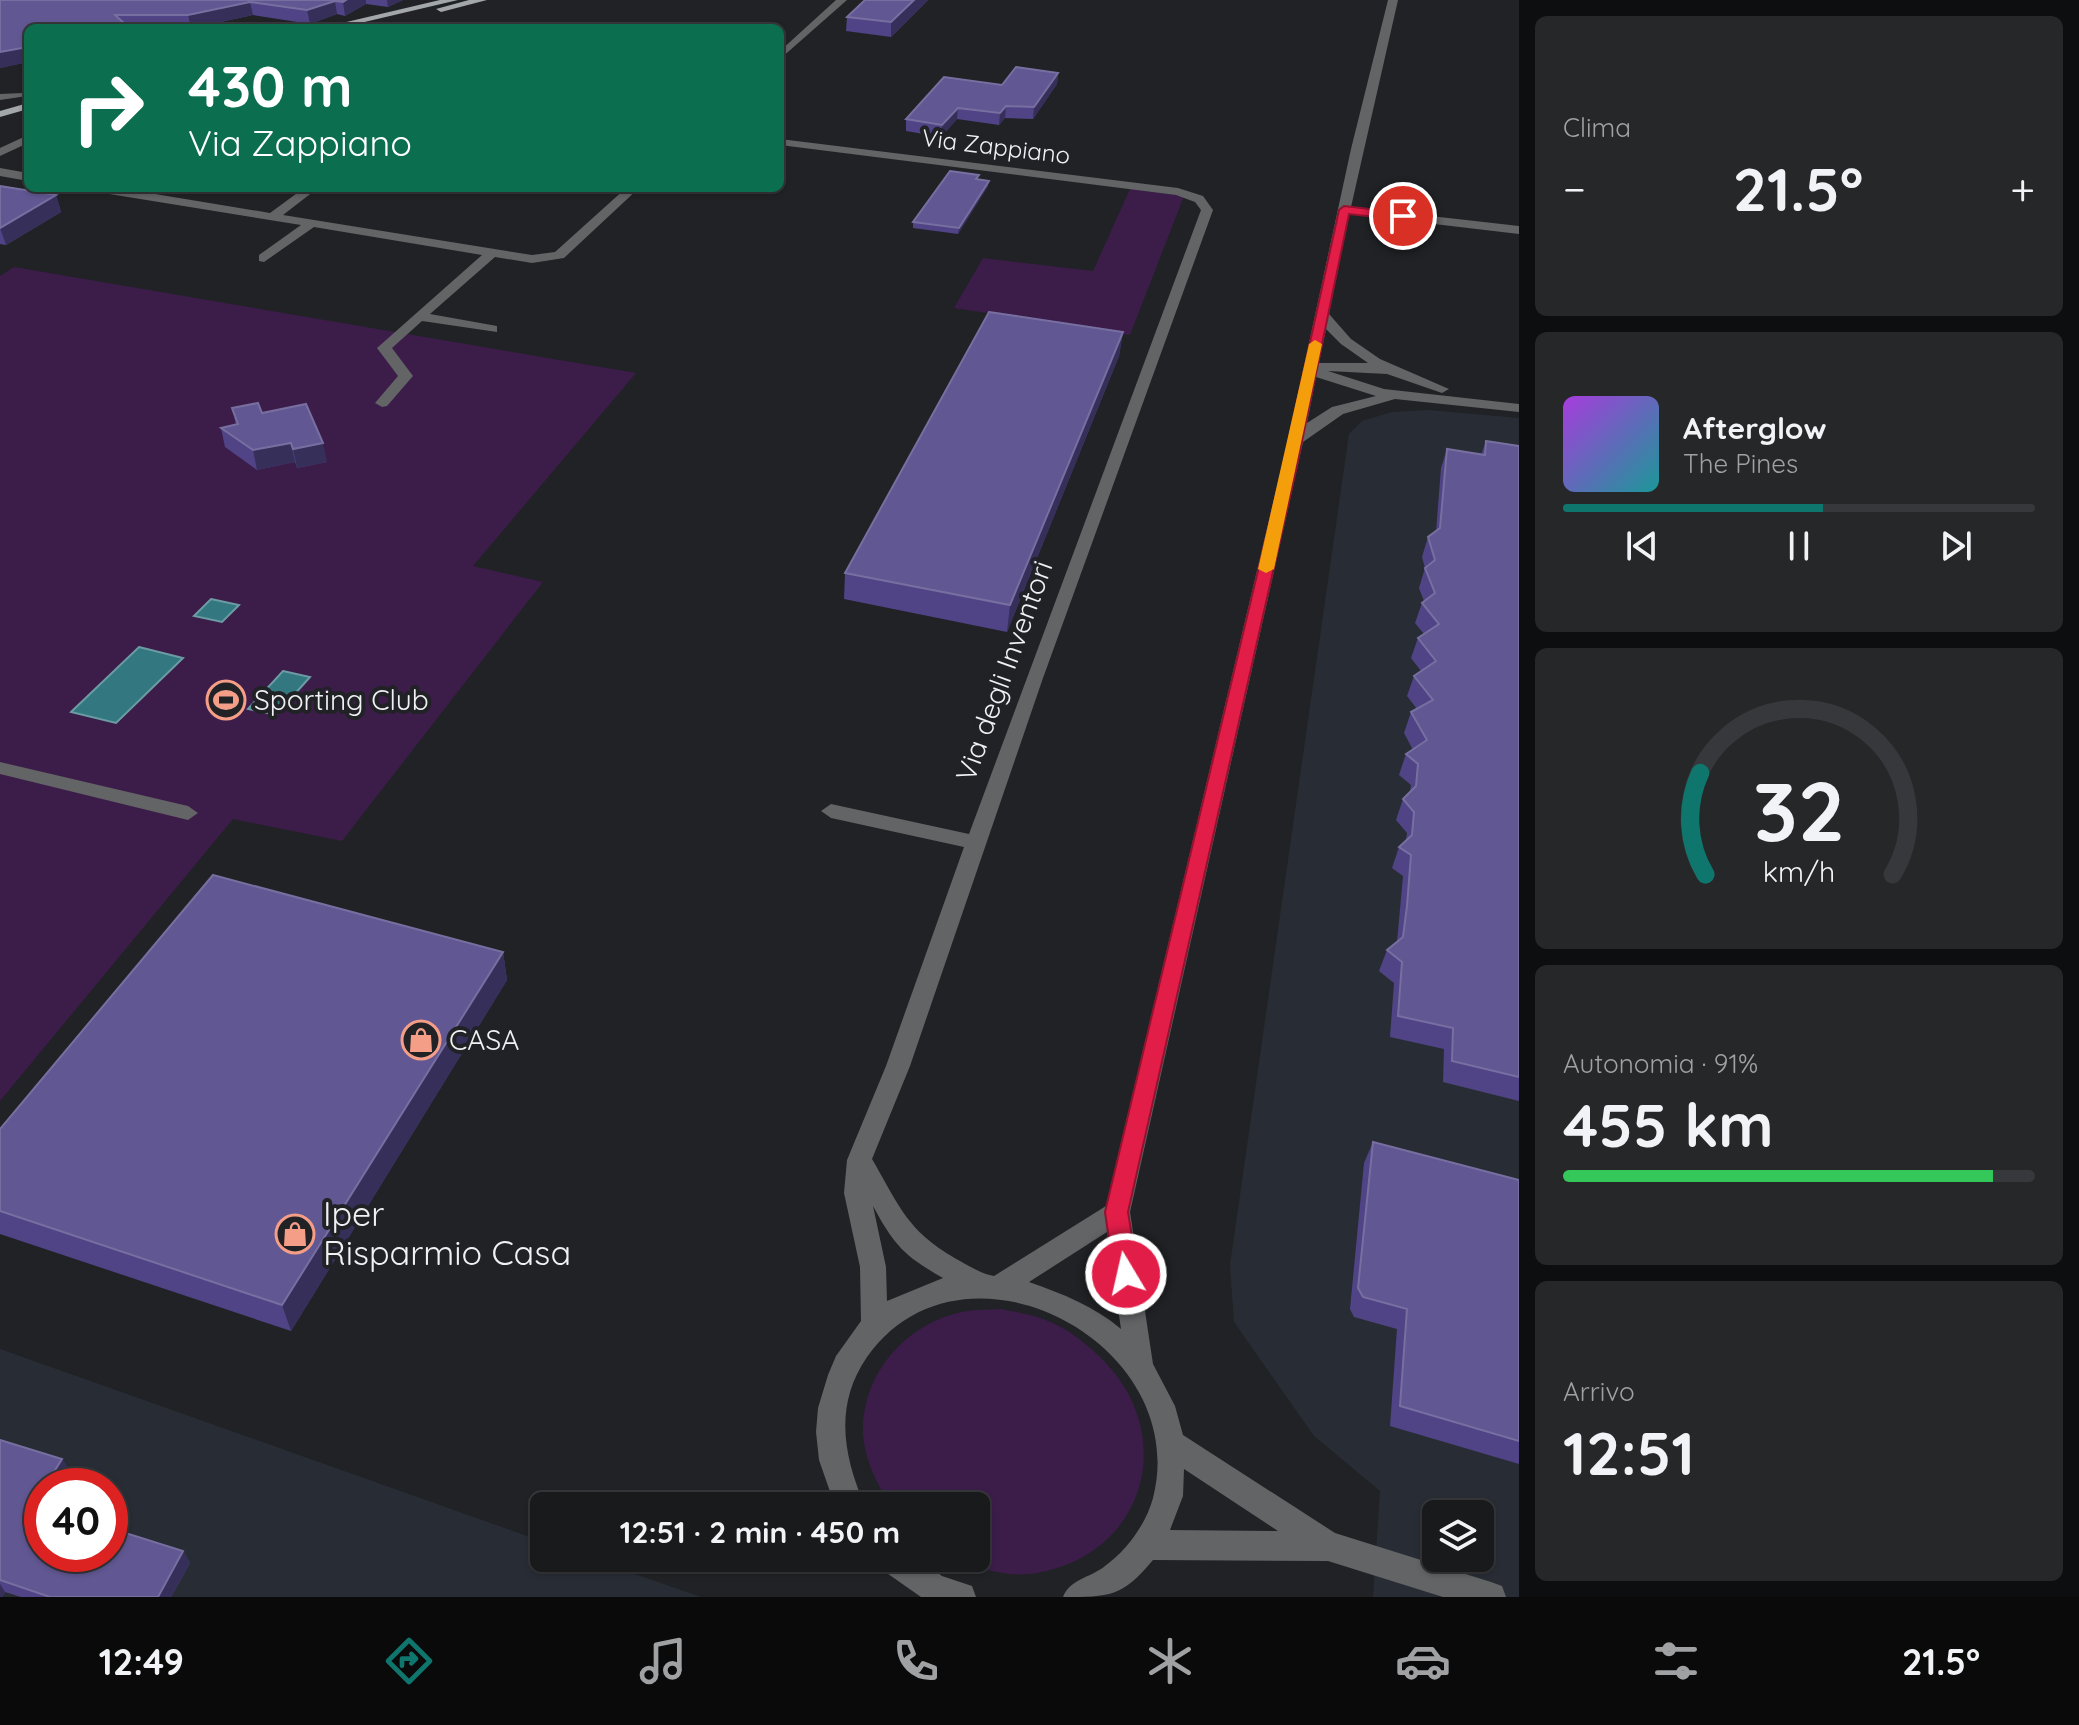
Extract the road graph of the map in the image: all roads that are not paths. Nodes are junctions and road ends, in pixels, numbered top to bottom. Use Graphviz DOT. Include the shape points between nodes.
graph roads {
  1 [pos="453,0"];
  2 [pos="482,0"];
  3 [pos="842,0"];
  4 [pos="1393,0"];
  5 [pos="344,24"];
  6 [pos="377,24"];
  7 [pos="784,52"];
  8 [pos="0,99"];
  9 [pos="24,99"];
  10 [pos="24,100"];
  11 [pos="0,114"];
  12 [pos="24,140"];
  13 [pos="784,143"];
  14 [pos="0,153"];
  15 [pos="0,172"];
  16 [pos="24,176"];
  17 [pos="121,192"];
  18 [pos="306,192"];
  19 [pos="629,192"];
  20 [pos="1205,203"];
  21 [pos="1344,210"];
  22 [pos="272,217"];
  23 [pos="312,223"];
  24 [pos="1519,230"];
  25 [pos="492,253"];
  26 [pos="264,258"];
  27 [pos="1322,314"];
  28 [pos="419,316"];
  29 [pos="492,329"];
  30 [pos="1310,368"];
  31 [pos="1388,371"];
  32 [pos="1484,402"];
  33 [pos="382,403"];
  34 [pos="1519,408"];
  35 [pos="1296,440"];
  36 [pos="0,768"];
  37 [pos="831,811"];
  38 [pos="188,813"];
  39 [pos="976,843"];
  40 [pos="859,1160"];
  41 [pos="1117,1212"];
  42 [pos="990,1286"];
  43 [pos="875,1326"];
  44 [pos="1140,1367"];
  45 [pos="1171,1444"];
  46 [pos="845,1492"];
  47 [pos="1147,1545"];
  48 [pos="1328,1546"];
  49 [pos="912,1572"];
  50 [pos="944,1594"];
  51 [pos="1078,1597"];
  52 [pos="1491,1597"];
  1 -- 5 [label="main road"];
  2 -- 6 [label="main road"];
  3 -- 7 [label="street"];
  4 -- 21 [label="street"];
  8 -- 9 [label="main road"];
  10 -- 11 [label="main road"];
  12 -- 14 [label="street"];
  13 -- 20 [label="street, Via Zappiano" via="1178,192"];
  15 -- 16 [label="street"];
  17 -- 22 [label="street"];
  18 -- 22 [label="street"];
  19 -- 25 [label="street" via="559,255 532,259"];
  20 -- 39 [label="street, Via degli Inventori" via="1207,215"];
  21 -- 24 [label="street"];
  21 -- 27 [label="street"];
  22 -- 23 [label="street"];
  23 -- 25 [label="street"];
  23 -- 26 [label="street"];
  25 -- 28 [label="street"];
  27 -- 30 [label="street"];
  27 -- 31 [label="street" via="1338,334"];
  28 -- 29 [label="street"];
  28 -- 33 [label="street" via="384,348 406,376"];
  30 -- 31 [label="street"];
  30 -- 32 [label="street" via="1362,389"];
  30 -- 35 [label="street"];
  31 -- 32 [label="street"];
  32 -- 34 [label="street"];
  32 -- 35 [label="street" via="1410,398 1358,403 1319,418"];
  35 -- 41 [label="street"];
  36 -- 38 [label="street"];
  37 -- 39 [label="street"];
  39 -- 40 [label="street, Via degli Inventori" via="898,1066"];
  40 -- 42 [label="street" via="903,1236 927,1256"];
  40 -- 43 [label="street, Via degli Inventori" via="857,1193 873,1267"];
  41 -- 42 [label="street"];
  41 -- 44 [label="street"];
  42 -- 43 [label="street" via="941,1290 905,1304"];
  42 -- 44 [label="street" via="1040,1294 1078,1311 1112,1335"];
  43 -- 46 [label="street" via="853,1351 837,1382 830,1416 832,1453"];
  44 -- 45 [label="street" via="1160,1404"];
  45 -- 47 [label="street" via="1168,1497"];
  45 -- 48 [label="street"];
  47 -- 48 [label="street"];
  47 -- 51 [label="street" via="1117,1577"];
  48 -- 52 [label="street"];
  49 -- 50 [label="street"];
}
